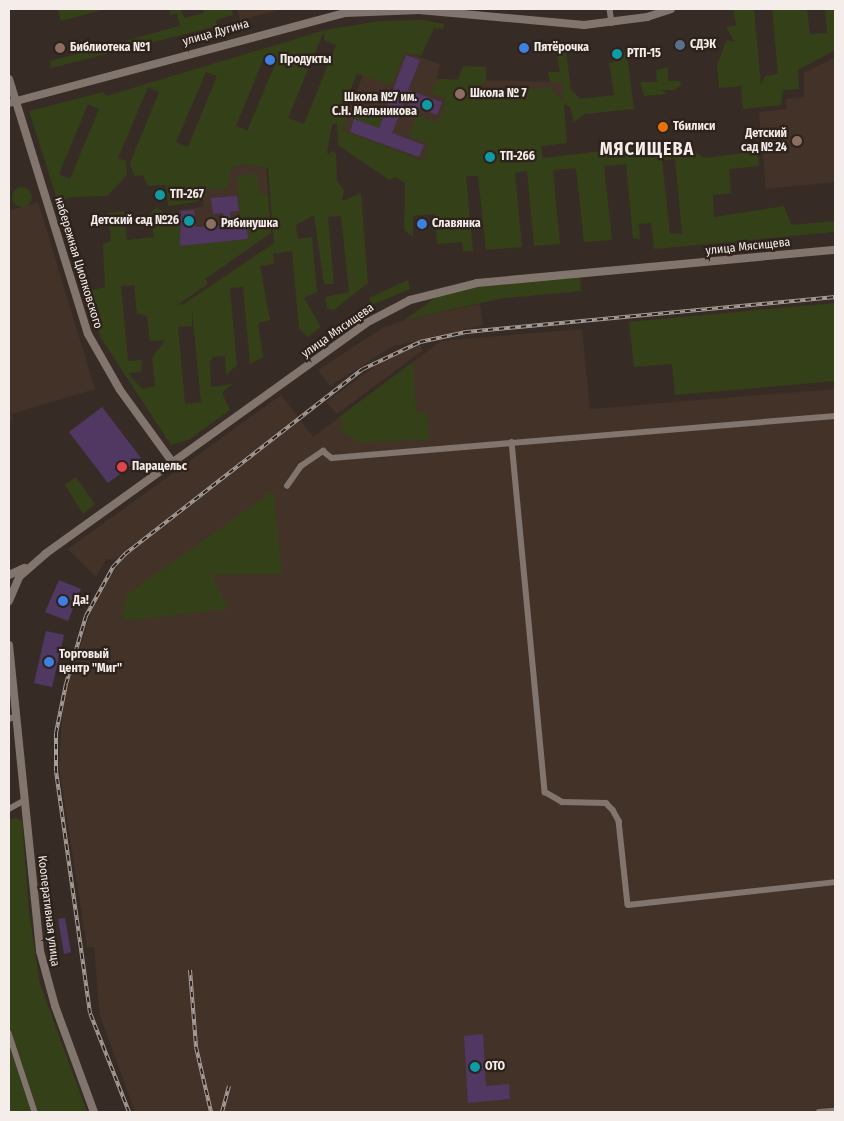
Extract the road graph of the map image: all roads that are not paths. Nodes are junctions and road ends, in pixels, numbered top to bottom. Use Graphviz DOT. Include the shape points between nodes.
graph roads {
  1 [pos="610,9"];
  2 [pos="671,9"];
  3 [pos="612,23"];
  4 [pos="9,79"];
  5 [pos="12,102"];
  6 [pos="835,250"];
  7 [pos="835,416"];
  8 [pos="512,442"];
  9 [pos="174,463"];
  10 [pos="287,486"];
  11 [pos="30,565"];
  12 [pos="9,575"];
  13 [pos="11,584"];
  14 [pos="9,601"];
  15 [pos="9,645"];
  16 [pos="12,717"];
  17 [pos="25,800"];
  18 [pos="9,809"];
  19 [pos="835,882"];
  20 [pos="9,1033"];
  21 [pos="835,1111"];
  22 [pos="35,1112"];
  23 [pos="94,1112"];
  24 [pos="819,1112"];
  1 -- 3 [label="street"];
  2 -- 3 [label="main road, улица Дугина"];
  3 -- 5 [label="main road, улица Дугина" via="560,25 419,10 345,13"];
  4 -- 5 [label="main road, набережная Циолковского"];
  5 -- 9 [label="main road, набережная Циолковского" via="88,334 120,390"];
  6 -- 9 [label="main road, улица Мясищева" via="477,283 428,293 376,316"];
  7 -- 8 [label="street"];
  8 -- 10 [label="street" via="332,458 323,451 301,466"];
  8 -- 19 [label="street" via="545,792 562,802 606,802 613,810 618,822 628,905"];
  9 -- 11 [label="main road, улица Мясищева"];
  11 -- 12 [label="main road"];
  11 -- 13 [label="main road"];
  13 -- 14 [label="main road"];
  15 -- 16 [label="main road, Кооперативная улица"];
  16 -- 17 [label="main road, Кооперативная улица"];
  17 -- 18 [label="street"];
  17 -- 23 [label="main road, Кооперативная улица" via="44,969"];
  20 -- 22 [label="street"];
  21 -- 24 [label="street"];
}
